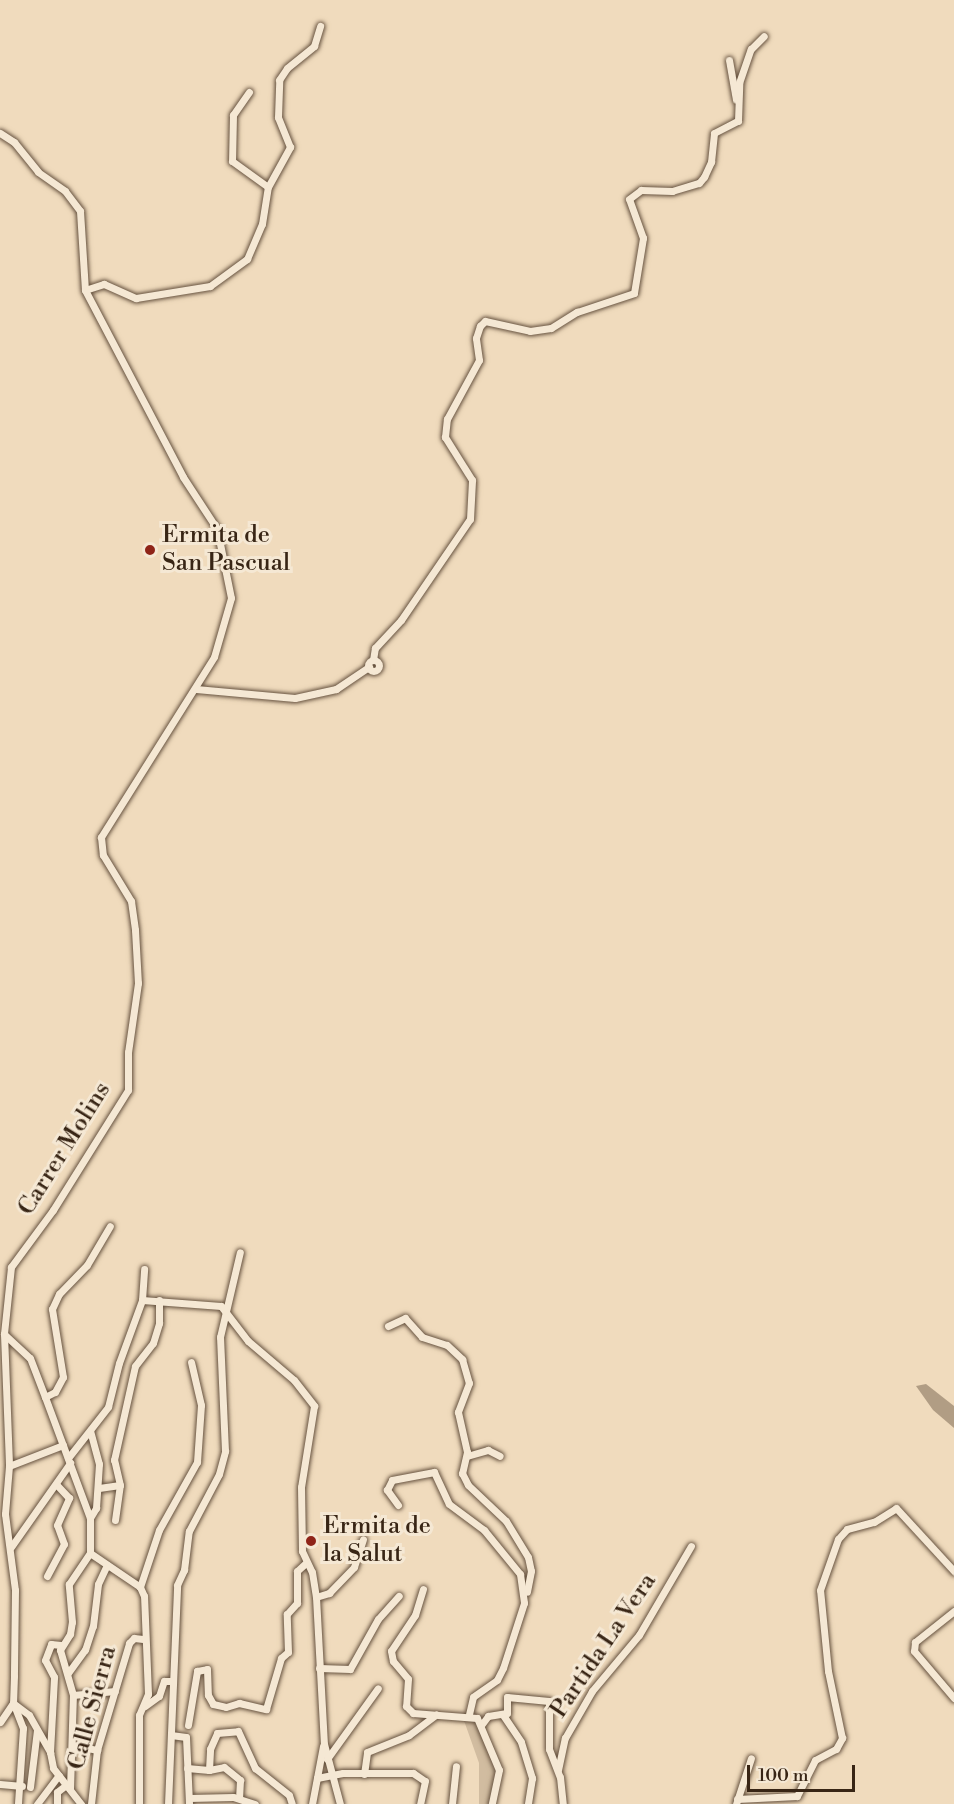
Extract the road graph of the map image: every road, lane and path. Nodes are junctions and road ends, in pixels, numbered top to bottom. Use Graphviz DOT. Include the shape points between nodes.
graph roads {
  1 [pos="320,26"];
  2 [pos="764,36"];
  3 [pos="729,60"];
  4 [pos="249,92"];
  5 [pos="736,99"];
  6 [pos="0,133"];
  7 [pos="268,187"];
  8 [pos="85,290"];
  9 [pos="195,689"];
  10 [pos="110,1226"];
  11 [pos="240,1252"];
  12 [pos="144,1269"];
  13 [pos="142,1300"];
  14 [pos="159,1300"];
  15 [pos="0,1303"];
  16 [pos="6,1309"];
  17 [pos="225,1312"];
  18 [pos="388,1326"];
  19 [pos="4,1334"];
  20 [pos="191,1362"];
  21 [pos="45,1397"];
  22 [pos="3,1428"];
  23 [pos="90,1431"];
  24 [pos="63,1445"];
  25 [pos="466,1456"];
  26 [pos="500,1456"];
  27 [pos="69,1460"];
  28 [pos="9,1466"];
  29 [pos="56,1484"];
  30 [pos="120,1485"];
  31 [pos="99,1488"];
  32 [pos="398,1505"];
  33 [pos="90,1518"];
  34 [pos="115,1520"];
  35 [pos="7,1526"];
  36 [pos="26,1529"];
  37 [pos="363,1539"];
  38 [pos="691,1546"];
  39 [pos="11,1547"];
  40 [pos="90,1553"];
  41 [pos="306,1563"];
  42 [pos="107,1565"];
  43 [pos="954,1571"];
  44 [pos="47,1576"];
  45 [pos="140,1587"];
  46 [pos="423,1589"];
  47 [pos="399,1596"];
  48 [pos="316,1597"];
  49 [pos="524,1603"];
  50 [pos="954,1611"];
  51 [pos="143,1639"];
  52 [pos="61,1645"];
  53 [pos="319,1668"];
  54 [pos="68,1674"];
  55 [pos="173,1681"];
  56 [pos="378,1688"];
  57 [pos="115,1691"];
  58 [pos="73,1695"];
  59 [pos="954,1698"];
  60 [pos="13,1703"];
  61 [pos="143,1707"];
  62 [pos="503,1714"];
  63 [pos="436,1715"];
  64 [pos="469,1715"];
  65 [pos="0,1722"];
  66 [pos="482,1724"];
  67 [pos="188,1725"];
  68 [pos="37,1730"];
  69 [pos="171,1735"];
  70 [pos="324,1744"];
  71 [pos="73,1745"];
  72 [pos="98,1750"];
  73 [pos="50,1752"];
  74 [pos="752,1758"];
  75 [pos="327,1759"];
  76 [pos="456,1766"];
  77 [pos="187,1768"];
  78 [pos="209,1770"];
  79 [pos="558,1770"];
  80 [pos="364,1774"];
  81 [pos="59,1775"];
  82 [pos="332,1776"];
  83 [pos="317,1778"];
  84 [pos="0,1784"];
  85 [pos="22,1786"];
  86 [pos="30,1787"];
  87 [pos="68,1787"];
  88 [pos="239,1798"];
  89 [pos="189,1801"];
  90 [pos="736,1802"];
  91 [pos="18,1804"];
  92 [pos="37,1804"];
  93 [pos="57,1804"];
  94 [pos="81,1804"];
  95 [pos="91,1804"];
  96 [pos="139,1804"];
  97 [pos="168,1804"];
  98 [pos="255,1804"];
  99 [pos="292,1804"];
  100 [pos="312,1804"];
  101 [pos="340,1804"];
  102 [pos="420,1804"];
  103 [pos="452,1804"];
  104 [pos="492,1804"];
  105 [pos="528,1804"];
  106 [pos="563,1804"];
  1 -- 7 [label="street" via="314,46 287,68 279,80 279,117 290,147"];
  2 -- 5 [label="street" via="751,49"];
  3 -- 5 [label="street"];
  4 -- 7 [label="street" via="233,115 232,161"];
  5 -- 9 [label="street" via="738,121 714,133 711,162 699,183 672,191 641,190 629,199 643,238 634,293 577,312 551,328 530,331 485,321 480,326 476,338 479,360 447,419 445,437 471,480 470,519 401,620 375,648 369,667 336,689 295,698"];
  6 -- 8 [label="street" via="14,142 38,172 65,191 80,211"];
  7 -- 8 [label="street" via="254,252 210,286 136,298 104,284"];
  8 -- 9 [label="street, Carrer Molins" via="183,477 217,529 231,598 214,657"];
  9 -- 16 [label="street, Carrer Molins" via="100,837 102,855 131,901 135,930 138,983 128,1052 128,1090 53,1210 11,1267"];
  10 -- 21 [label="street" via="87,1265 58,1294 52,1308 63,1377 55,1392"];
  11 -- 17 [label="street"];
  12 -- 13 [label="street"];
  13 -- 14 [label="street"];
  13 -- 23 [label="street" via="118,1363 108,1407"];
  14 -- 17 [label="street" via="214,1303"];
  14 -- 30 [label="street" via="159,1323 153,1343 135,1366 114,1460"];
  15 -- 16 [label="street"];
  16 -- 19 [label="street, Carrer Molins"];
  17 -- 41 [label="street" via="248,1341 294,1380 314,1406 301,1486 302,1551"];
  17 -- 55 [label="street" via="219,1360 225,1451 219,1474 189,1531 184,1570 177,1585"];
  18 -- 25 [label="street" via="405,1318 422,1337 447,1345 462,1359 469,1383 458,1412"];
  19 -- 21 [label="street" via="30,1358"];
  19 -- 22 [label="street, Carrer Molins"];
  20 -- 45 [label="street, Calle Sierra" via="201,1405 197,1462 159,1530"];
  21 -- 24 [label="street"];
  22 -- 28 [label="street, Carrer Molins"];
  23 -- 27 [label="street"];
  23 -- 31 [label="street" via="99,1464"];
  24 -- 27 [label="street"];
  24 -- 28 [label="street"];
  25 -- 26 [label="street" via="489,1450"];
  25 -- 49 [label="street" via="462,1473 468,1485 506,1521 532,1564"];
  27 -- 29 [label="street"];
  27 -- 33 [label="street"];
  28 -- 35 [label="street, Carrer Molins"];
  29 -- 36 [label="street"];
  29 -- 44 [label="street" via="69,1498 57,1525 64,1544"];
  30 -- 31 [label="street"];
  30 -- 34 [label="street"];
  31 -- 33 [label="street"];
  32 -- 49 [label="street" via="387,1490 392,1480 434,1472 453,1508 479,1526 516,1565 524,1587"];
  33 -- 40 [label="street"];
  35 -- 36 [label="street"];
  35 -- 39 [label="street, Carrer Molins"];
  36 -- 39 [label="street"];
  37 -- 48 [label="street" via="354,1567 329,1593"];
  38 -- 79 [label="street, Partida La Vera" via="639,1635 596,1684 565,1738"];
  39 -- 60 [label="street, Carrer Molins" via="15,1590"];
  40 -- 42 [label="street"];
  40 -- 52 [label="street" via="69,1584 72,1622 70,1634"];
  41 -- 48 [label="street" via="312,1572"];
  41 -- 67 [label="street" via="297,1571 297,1603 287,1614 288,1652 281,1658 266,1709 239,1703 226,1707 213,1704 208,1695 207,1669 197,1671"];
  42 -- 45 [label="street"];
  42 -- 54 [label="street" via="98,1584 93,1626 85,1650"];
  43 -- 90 [label="street" via="896,1508 874,1522 847,1528 838,1539 820,1590 828,1671 842,1738 836,1749 815,1760 797,1796"];
  45 -- 51 [label="street, Calle Sierra" via="144,1596"];
  46 -- 63 [label="street" via="415,1615 394,1642 392,1657 408,1679 409,1711"];
  47 -- 53 [label="street" via="378,1619 350,1669"];
  48 -- 53 [label="street"];
  49 -- 64 [label="street" via="500,1675 473,1697"];
  50 -- 59 [label="street" via="915,1642 914,1651"];
  51 -- 57 [label="street, Calle Sierra" via="134,1638 129,1643"];
  51 -- 61 [label="street" via="148,1694"];
  52 -- 54 [label="street"];
  52 -- 73 [label="street" via="51,1644 45,1660 54,1677"];
  53 -- 70 [label="street"];
  54 -- 58 [label="street"];
  55 -- 61 [label="street" via="164,1681 159,1696"];
  55 -- 69 [label="street"];
  56 -- 75 [label="street"];
  57 -- 58 [label="street"];
  57 -- 72 [label="street, Calle Sierra"];
  58 -- 71 [label="street"];
  60 -- 65 [label="street"];
  60 -- 68 [label="street" via="29,1715"];
  60 -- 85 [label="street" via="23,1728"];
  61 -- 96 [label="street" via="139,1715"];
  62 -- 66 [label="street" via="488,1716"];
  62 -- 79 [label="street" via="507,1712 507,1697 549,1701 549,1749"];
  62 -- 105 [label="street" via="521,1742 532,1778"];
  63 -- 64 [label="street"];
  63 -- 80 [label="street" via="409,1734 367,1752"];
  64 -- 66 [label="street"];
  66 -- 104 [label="street" via="499,1770"];
  68 -- 73 [label="street"];
  68 -- 86 [label="street"];
  69 -- 77 [label="street" via="186,1737"];
  69 -- 97 [label="street"];
  70 -- 75 [label="street"];
  70 -- 83 [label="street"];
  71 -- 72 [label="street"];
  71 -- 87 [label="street"];
  72 -- 95 [label="street, Calle Sierra"];
  73 -- 81 [label="street"];
  74 -- 90 [label="street"];
  75 -- 82 [label="street"];
  76 -- 103 [label="street"];
  77 -- 78 [label="street"];
  77 -- 89 [label="street"];
  78 -- 88 [label="street" via="220,1765 240,1780"];
  78 -- 99 [label="street" via="210,1749 217,1733 238,1731 255,1768 289,1795"];
  79 -- 106 [label="street"];
  80 -- 82 [label="street"];
  80 -- 102 [label="street" via="413,1773 425,1782"];
  81 -- 87 [label="street"];
  81 -- 92 [label="street"];
  82 -- 83 [label="street"];
  82 -- 101 [label="street"];
  83 -- 100 [label="street"];
  84 -- 85 [label="street"];
  85 -- 91 [label="street"];
  87 -- 93 [label="street" via="57,1792"];
  87 -- 94 [label="street"];
  88 -- 89 [label="street"];
  88 -- 98 [label="street"];
}
